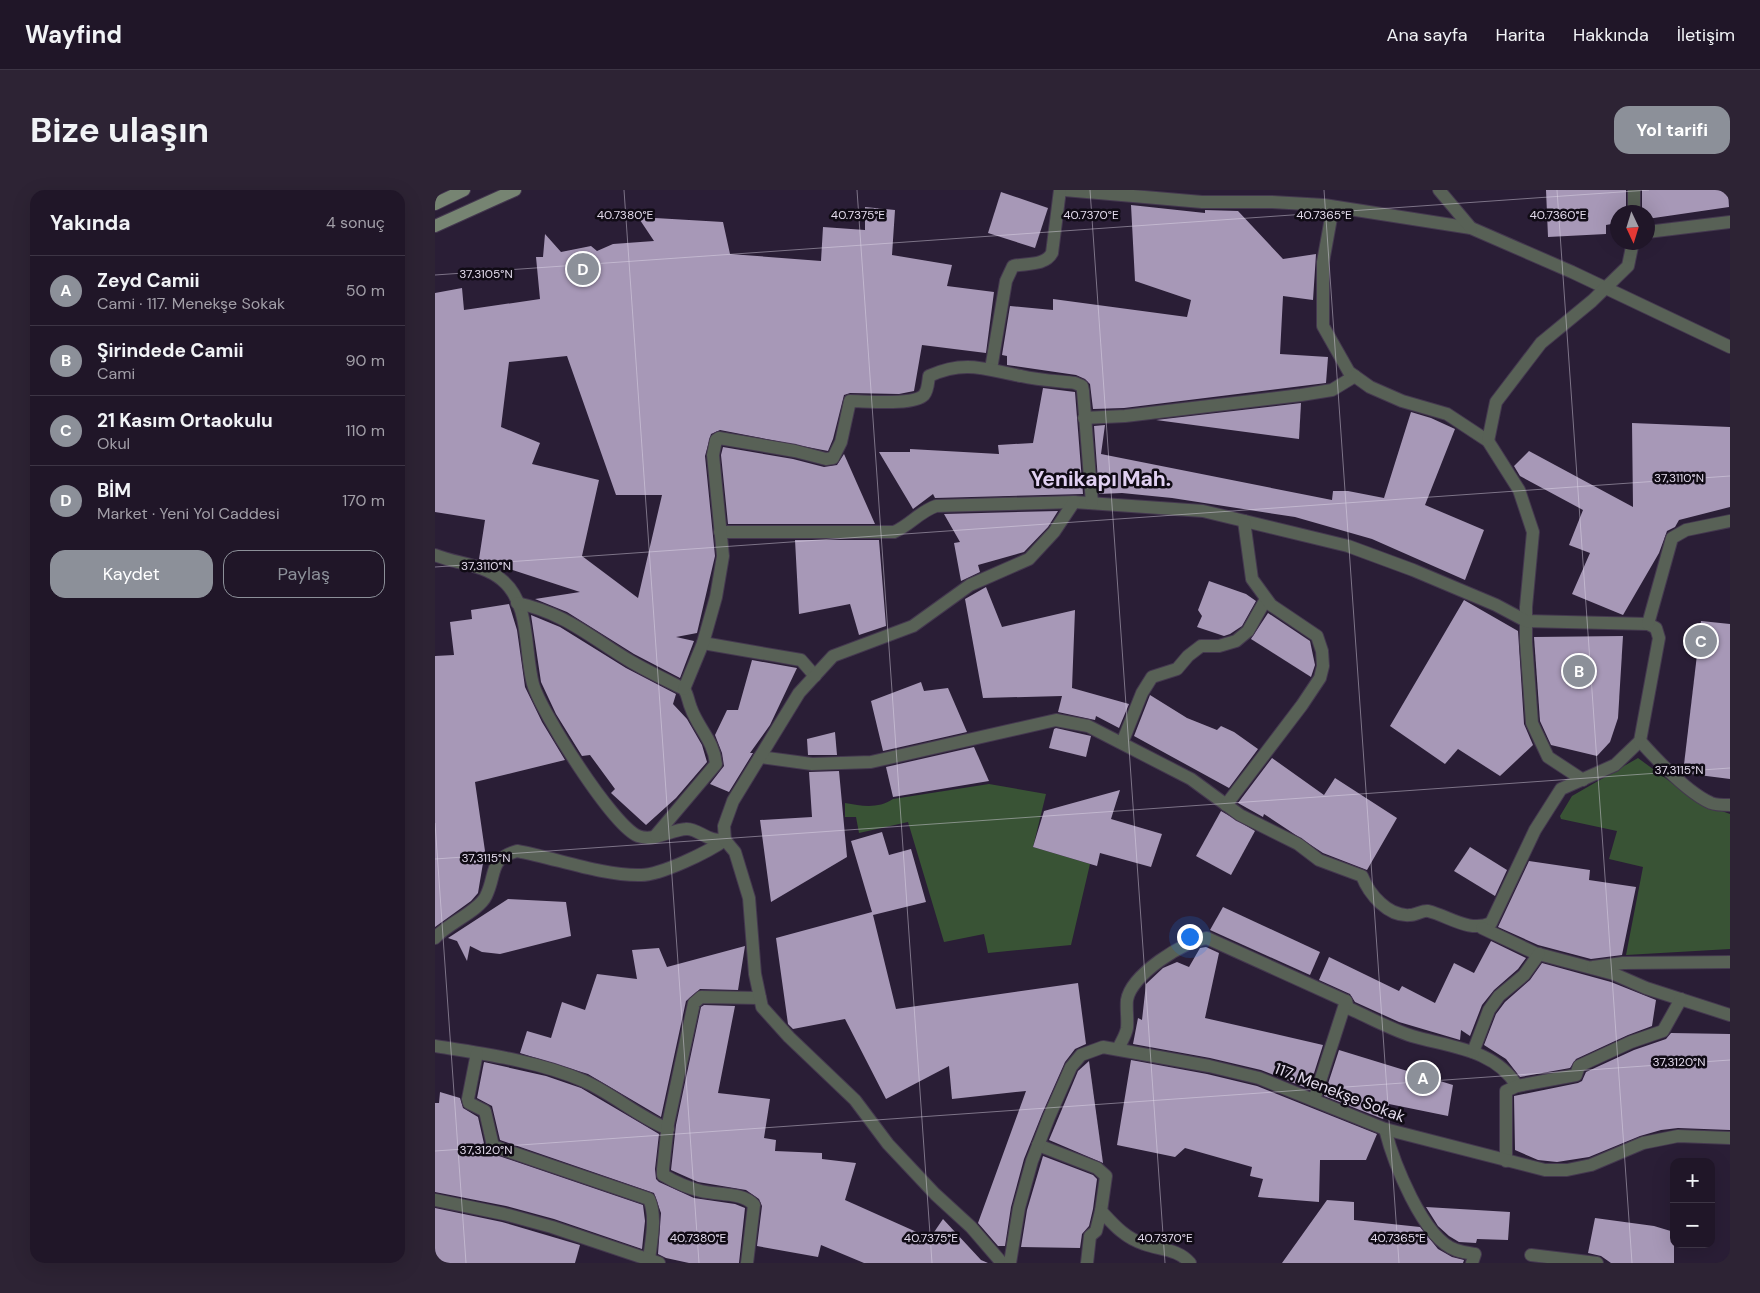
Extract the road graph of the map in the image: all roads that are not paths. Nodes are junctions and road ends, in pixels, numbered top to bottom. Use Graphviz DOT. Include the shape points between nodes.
graph roads {
  1 [pos="464,190"];
  2 [pos="515,190"];
  3 [pos="1062,190"];
  4 [pos="1439,190"];
  5 [pos="1634,190"];
  6 [pos="1211,196"];
  7 [pos="435,204"];
  8 [pos="1634,205"];
  9 [pos="1328,206"];
  10 [pos="1730,222"];
  11 [pos="435,226"];
  12 [pos="1471,228"];
  13 [pos="1655,231"];
  14 [pos="1631,250"];
  15 [pos="1605,289"];
  16 [pos="1730,347"];
  17 [pos="991,369"];
  18 [pos="1355,376"];
  19 [pos="1084,418"];
  20 [pos="1488,441"];
  21 [pos="1073,502"];
  22 [pos="1092,503"];
  23 [pos="1244,521"];
  24 [pos="1730,521"];
  25 [pos="720,532"];
  26 [pos="435,555"];
  27 [pos="1266,599"];
  28 [pos="517,603"];
  29 [pos="1526,621"];
  30 [pos="1648,624"];
  31 [pos="703,643"];
  32 [pos="815,676"];
  33 [pos="685,689"];
  34 [pos="1640,741"];
  35 [pos="1121,742"];
  36 [pos="760,757"];
  37 [pos="1583,780"];
  38 [pos="1226,805"];
  39 [pos="1730,806"];
  40 [pos="656,835"];
  41 [pos="725,840"];
  42 [pos="1481,928"];
  43 [pos="435,938"];
  44 [pos="1539,954"];
  45 [pos="1730,962"];
  46 [pos="1592,967"];
  47 [pos="760,998"];
  48 [pos="1681,999"];
  49 [pos="1346,1001"];
  50 [pos="1730,1015"];
  51 [pos="435,1046"];
  52 [pos="1118,1049"];
  53 [pos="1473,1052"];
  54 [pos="477,1053"];
  55 [pos="1517,1086"];
  56 [pos="1315,1100"];
  57 [pos="668,1129"];
  58 [pos="1385,1129"];
  59 [pos="1730,1138"];
  60 [pos="1038,1145"];
  61 [pos="1506,1161"];
  62 [pos="435,1200"];
  63 [pos="1101,1211"];
  64 [pos="1531,1255"];
  65 [pos="1474,1258"];
  66 [pos="645,1261"];
  67 [pos="747,1263"];
  68 [pos="1002,1263"];
  69 [pos="1011,1263"];
  70 [pos="1087,1263"];
  71 [pos="1190,1263"];
  72 [pos="1597,1263"];
  1 -- 7 [label="main road"];
  2 -- 11 [label="main road"];
  3 -- 6 [label="street"];
  3 -- 17 [label="street" via="1049,259 1013,266 1006,281"];
  4 -- 12 [label="street"];
  5 -- 8 [label="street"];
  6 -- 9 [label="street"];
  9 -- 12 [label="street"];
  9 -- 18 [label="street" via="1323,262 1323,326"];
  10 -- 13 [label="street"];
  12 -- 15 [label="street"];
  14 -- 15 [label="street" via="1628,266"];
  15 -- 16 [label="street"];
  15 -- 20 [label="street" via="1541,343 1496,402"];
  17 -- 19 [label="street" via="1082,386"];
  17 -- 25 [label="street" via="954,366 929,376 926,393 915,400 849,401 841,442 833,458 719,438 713,455"];
  18 -- 19 [label="street" via="1333,390 1301,395"];
  18 -- 20 [label="street" via="1370,387 1402,401 1447,414"];
  19 -- 22 [label="street"];
  20 -- 29 [label="street" via="1519,490 1533,532"];
  21 -- 22 [label="street"];
  21 -- 25 [label="street" via="936,506 923,511 894,532"];
  21 -- 32 [label="street" via="1054,532 1029,559 970,585 913,626 833,656"];
  22 -- 23 [label="street" via="1203,511"];
  23 -- 27 [label="street" via="1252,579"];
  23 -- 29 [label="street" via="1348,546 1421,573"];
  24 -- 30 [label="street" via="1687,530 1672,538"];
  25 -- 31 [label="street" via="723,556 716,598"];
  26 -- 28 [label="street" via="481,568 503,580"];
  27 -- 35 [label="street" via="1248,631 1236,641 1219,646 1201,646 1177,668 1152,677"];
  27 -- 38 [label="street" via="1317,636 1323,666 1320,678 1302,705"];
  28 -- 33 [label="street" via="573,623 629,660"];
  28 -- 40 [label="street" via="523,613 533,684 542,706 599,796 628,829 645,837"];
  29 -- 30 [label="street"];
  29 -- 37 [label="street" via="1533,722 1548,757"];
  30 -- 34 [label="street" via="1655,628 1659,638"];
  31 -- 32 [label="street" via="801,660"];
  31 -- 33 [label="street"];
  32 -- 36 [label="street" via="799,693"];
  33 -- 40 [label="street" via="706,733 716,764"];
  34 -- 37 [label="street" via="1615,765"];
  34 -- 39 [label="street" via="1657,760 1700,796 1712,803"];
  35 -- 36 [label="street" via="1088,726 1056,720 871,762 812,764"];
  35 -- 38 [label="street" via="1191,779"];
  36 -- 41 [label="street" via="733,801 724,826"];
  37 -- 42 [label="street" via="1561,789 1535,830 1491,923"];
  38 -- 42 [label="street" via="1297,844 1319,860 1362,876 1367,889 1381,905 1408,916 1426,910"];
  40 -- 41 [label="street" via="688,828 710,838"];
  41 -- 43 [label="street" via="715,848 659,872 641,875 606,871 517,851 504,855 496,864 486,897"];
  41 -- 47 [label="street" via="735,852 749,898"];
  42 -- 44 [label="street"];
  44 -- 46 [label="street"];
  44 -- 53 [label="street" via="1524,975 1499,996 1489,1010"];
  45 -- 46 [label="street" via="1615,963"];
  46 -- 48 [label="street"];
  47 -- 57 [label="street" via="701,997 694,1003"];
  47 -- 68 [label="street" via="762,1006 789,1037 855,1100 888,1144 971,1227"];
  48 -- 50 [label="street"];
  48 -- 55 [label="street" via="1663,1031 1579,1066 1576,1074"];
  49 -- 52 [label="street" via="1207,938 1198,939 1142,974 1133,985 1127,1000 1127,1029"];
  49 -- 53 [label="street" via="1348,1008 1411,1035"];
  49 -- 56 [label="street"];
  51 -- 54 [label="street"];
  52 -- 56 [label="street, 117. Menekşe Sokak" via="1259,1078"];
  52 -- 60 [label="street, 117. Menekşe Sokak" via="1103,1048 1081,1055 1071,1067"];
  53 -- 55 [label="street" via="1483,1055 1512,1078"];
  54 -- 57 [label="street" via="508,1058 585,1081 649,1121"];
  54 -- 66 [label="street" via="468,1099 469,1104 485,1111 493,1146 649,1199 653,1229"];
  55 -- 61 [label="street" via="1506,1091"];
  56 -- 58 [label="street, 117. Menekşe Sokak"];
  57 -- 67 [label="street" via="663,1175 699,1191 745,1199 754,1205"];
  58 -- 61 [label="street, 117. Menekşe Sokak"];
  58 -- 65 [label="street" via="1392,1155 1420,1212 1440,1239"];
  59 -- 61 [label="street, 117. Menekşe Sokak" via="1678,1136 1643,1143 1591,1165 1567,1170 1545,1170"];
  60 -- 63 [label="street" via="1097,1168 1106,1176"];
  60 -- 69 [label="street, 117. Menekşe Sokak" via="1019,1208"];
  62 -- 66 [label="street" via="552,1227"];
  63 -- 70 [label="street" via="1097,1231 1090,1236"];
  63 -- 71 [label="street" via="1119,1232 1143,1244 1185,1257"];
  64 -- 72 [label="street"];
}
